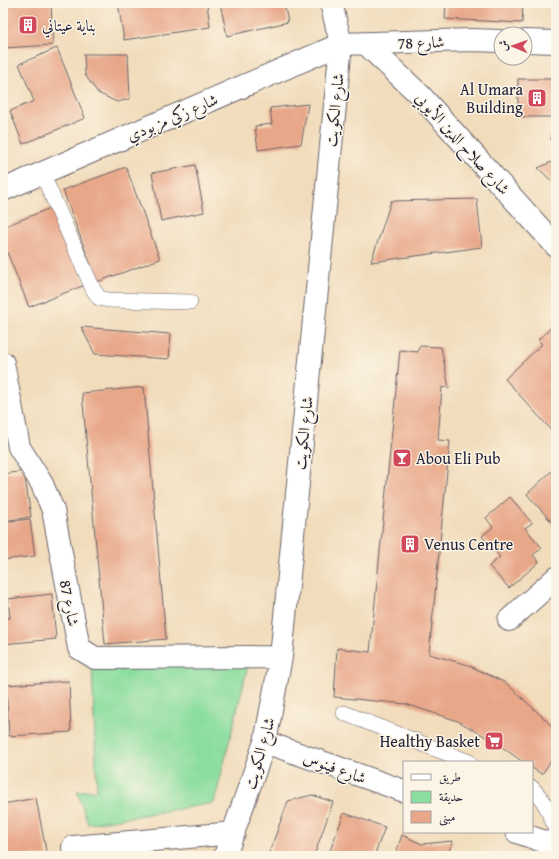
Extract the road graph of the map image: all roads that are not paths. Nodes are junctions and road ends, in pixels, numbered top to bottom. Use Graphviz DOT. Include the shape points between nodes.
graph roads {
  1 [pos="331,3"];
  2 [pos="493,41"];
  3 [pos="533,41"];
  4 [pos="556,42"];
  5 [pos="341,44"];
  6 [pos="366,44"];
  7 [pos="42,173"];
  8 [pos="3,190"];
  9 [pos="556,246"];
  10 [pos="190,302"];
  11 [pos="4,369"];
  12 [pos="11,449"];
  13 [pos="556,578"];
  14 [pos="509,620"];
  15 [pos="282,657"];
  16 [pos="344,713"];
  17 [pos="265,742"];
  18 [pos="466,761"];
  19 [pos="533,789"];
  20 [pos="403,792"];
  21 [pos="556,831"];
  22 [pos="234,833"];
  23 [pos="520,833"];
  24 [pos="556,846"];
  25 [pos="73,847"];
  26 [pos="225,856"];
  1 -- 5 [label="street, شارع الكويت"];
  2 -- 6 [label="street, شارع 78"];
  3 -- 4 [label="street"];
  5 -- 6 [label="street, شارع 78"];
  5 -- 7 [label="street, شارع زكي مزبودي"];
  5 -- 15 [label="street, شارع الكويت"];
  6 -- 9 [label="street, شارع صلاح الدين الأيوبي" via="420,96"];
  7 -- 8 [label="street, شارع زكي مزبودي"];
  7 -- 10 [label="lane" via="99,298"];
  11 -- 12 [label="street, شارع 87"];
  12 -- 15 [label="street, شارع 87" via="42,484 53,510 79,648 94,658"];
  13 -- 14 [label="street"];
  15 -- 17 [label="street, شارع الكويت"];
  16 -- 18 [label="lane"];
  17 -- 20 [label="street, شارع فينوس"];
  17 -- 22 [label="street, شارع الكويت"];
  19 -- 21 [label="lane" via="542,798"];
  22 -- 25 [label="street"];
  22 -- 26 [label="street, شارع الكويت"];
  23 -- 24 [label="street"];
}
